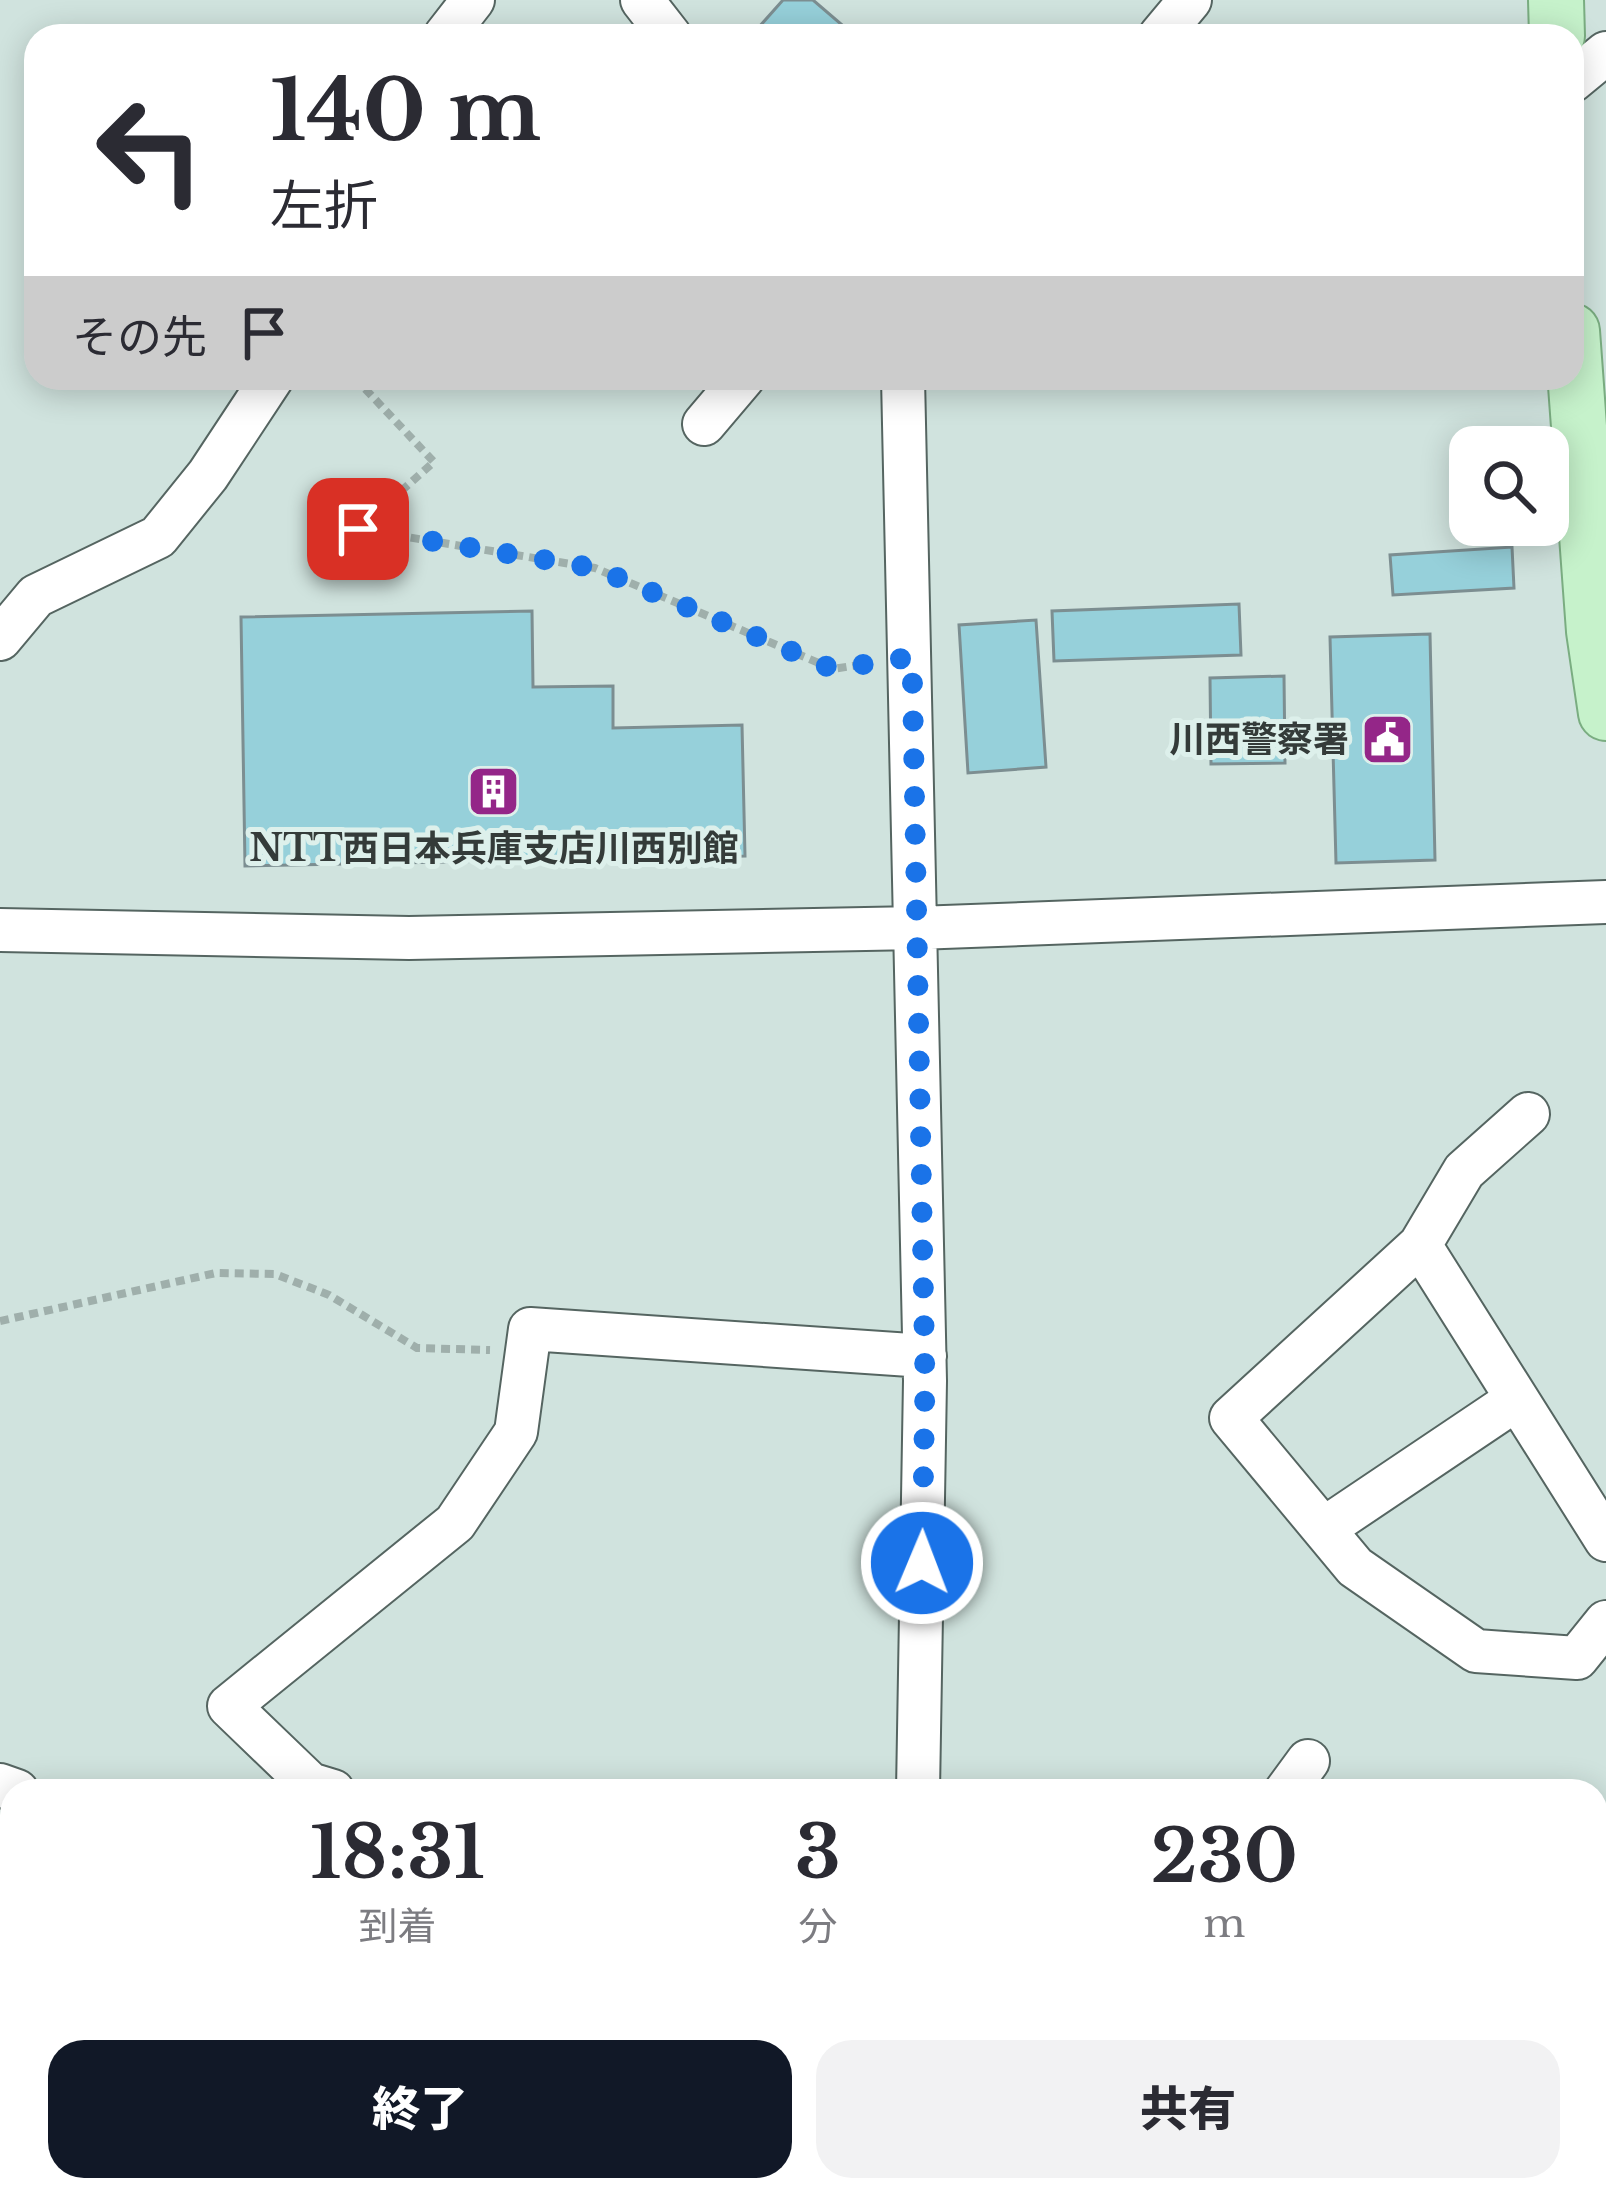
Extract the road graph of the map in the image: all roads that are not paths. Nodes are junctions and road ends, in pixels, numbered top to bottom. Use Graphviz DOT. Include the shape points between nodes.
graph roads {
  1 [pos="642,0"];
  2 [pos="1190,0"];
  3 [pos="661,24"];
  4 [pos="1170,24"];
  5 [pos="264,390"];
  6 [pos="732,390"];
  7 [pos="903,390"];
  8 [pos="1576,390"];
  9 [pos="704,424"];
  10 [pos="0,639"];
  11 [pos="1606,713"];
  12 [pos="1606,902"];
  13 [pos="916,928"];
  14 [pos="0,930"];
  15 [pos="1528,1114"];
  16 [pos="1420,1245"];
  17 [pos="925,1356"];
  18 [pos="1517,1399"];
  19 [pos="1325,1528"];
  20 [pos="1606,1540"];
  21 [pos="1606,1622"];
  22 [pos="305,1779"];
  23 [pos="918,1779"];
  1 -- 3 [label="street"];
  2 -- 4 [label="street"];
  5 -- 10 [label="street" via="158,537 36,596"];
  6 -- 9 [label="street"];
  7 -- 13 [label="street"];
  8 -- 11 [label="main road"];
  12 -- 13 [label="street"];
  13 -- 14 [label="street" via="409,938"];
  13 -- 17 [label="street"];
  15 -- 16 [label="street" via="1464,1171"];
  16 -- 18 [label="street"];
  16 -- 19 [label="street" via="1231,1418"];
  17 -- 22 [label="street" via="530,1329 516,1432 455,1523 229,1706"];
  17 -- 23 [label="street"];
  18 -- 19 [label="street"];
  18 -- 20 [label="street"];
  19 -- 21 [label="street" via="1354,1567 1476,1651 1577,1658"];
}
